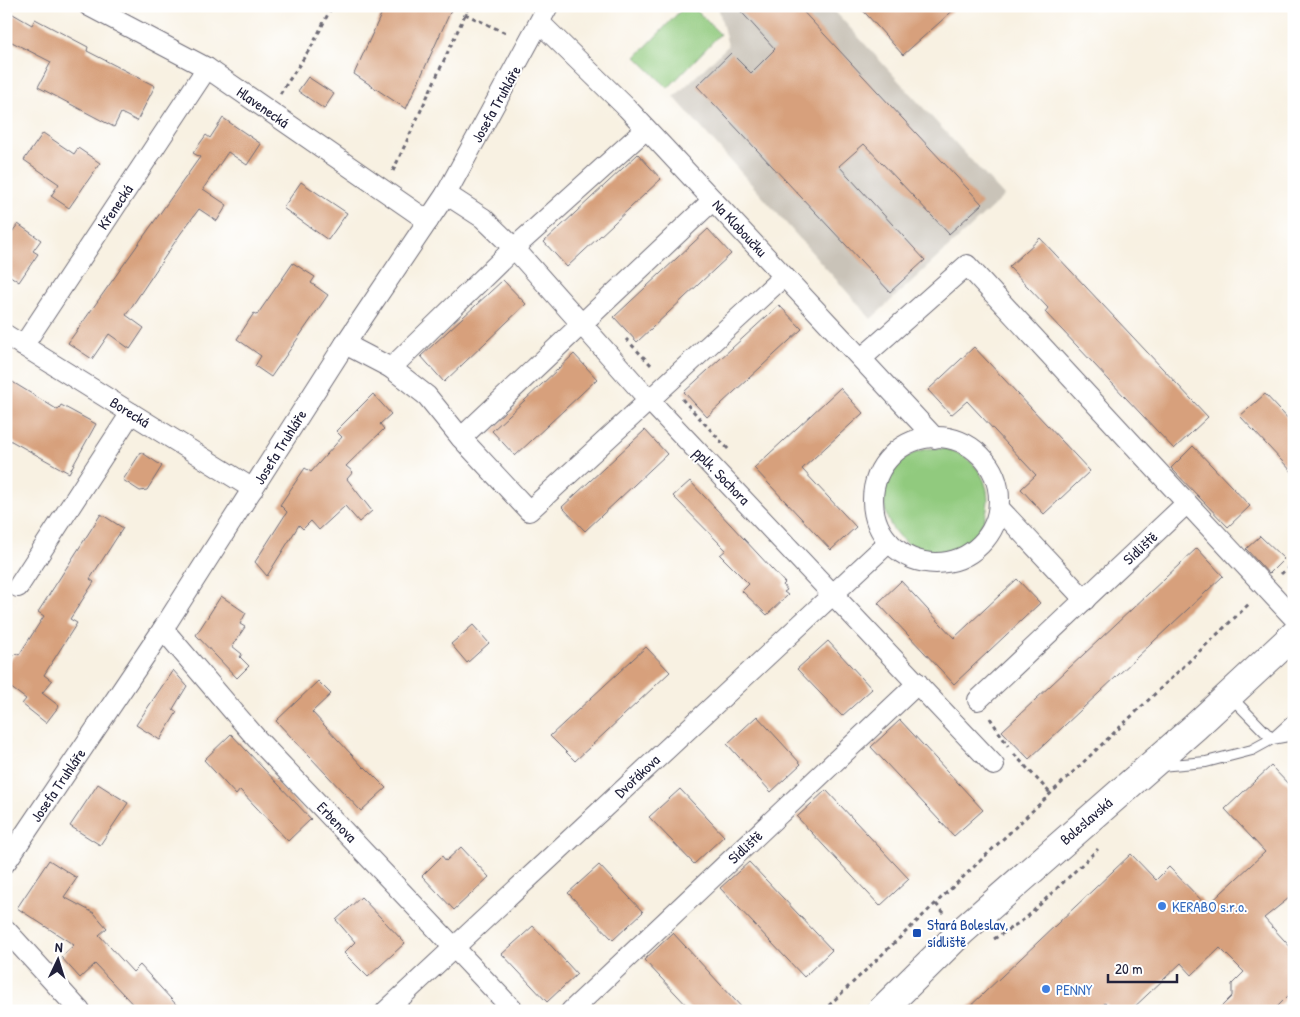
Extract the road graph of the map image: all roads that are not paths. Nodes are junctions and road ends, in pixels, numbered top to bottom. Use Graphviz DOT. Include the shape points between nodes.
graph roads {
  1 [pos="89,6"];
  2 [pos="123,14"];
  3 [pos="544,15"];
  4 [pos="207,68"];
  5 [pos="646,128"];
  6 [pos="446,194"];
  7 [pos="713,200"];
  8 [pos="428,221"];
  9 [pos="514,248"];
  10 [pos="784,276"];
  11 [pos="583,323"];
  12 [pos="14,340"];
  13 [pos="345,344"];
  14 [pos="862,358"];
  15 [pos="391,368"];
  16 [pos="649,400"];
  17 [pos="130,413"];
  18 [pos="462,438"];
  19 [pos="935,438"];
  20 [pos="253,488"];
  21 [pos="1187,503"];
  22 [pos="999,508"];
  23 [pos="889,542"];
  24 [pos="18,587"];
  25 [pos="833,593"];
  26 [pos="1085,600"];
  27 [pos="1294,618"];
  28 [pos="164,629"];
  29 [pos="1294,635"];
  30 [pos="918,683"];
  31 [pos="1230,696"];
  32 [pos="978,700"];
  33 [pos="1294,719"];
  34 [pos="1293,734"];
  35 [pos="1272,739"];
  36 [pos="994,765"];
  37 [pos="1149,767"];
  38 [pos="6,862"];
  39 [pos="6,930"];
  40 [pos="455,946"];
  41 [pos="80,1011"];
  42 [pos="386,1011"];
  43 [pos="514,1011"];
  44 [pos="571,1011"];
  45 [pos="881,1011"];
  1 -- 2 [label="street, Hlavenecká"];
  2 -- 4 [label="street, Hlavenecká"];
  3 -- 5 [label="street, Na Kloboučku"];
  3 -- 6 [label="street, Josefa Truhláře"];
  4 -- 8 [label="street, Hlavenecká"];
  4 -- 12 [label="street, Křenecká"];
  5 -- 7 [label="street, Na Kloboučku"];
  5 -- 9 [label="street"];
  6 -- 8 [label="street, Josefa Truhláře"];
  6 -- 9 [label="street, pplk. Sochora" via="483,218"];
  7 -- 10 [label="street, Na Kloboučku"];
  7 -- 11 [label="street"];
  8 -- 13 [label="street, Josefa Truhláře"];
  9 -- 11 [label="street, pplk. Sochora"];
  9 -- 15 [label="street"];
  10 -- 14 [label="street, Na Kloboučku"];
  10 -- 16 [label="street"];
  11 -- 16 [label="street, pplk. Sochora"];
  11 -- 18 [label="street"];
  12 -- 17 [label="street, Borecká"];
  13 -- 15 [label="street"];
  13 -- 20 [label="street, Josefa Truhláře"];
  14 -- 19 [label="street, Na Kloboučku"];
  14 -- 21 [label="street" via="967,264"];
  15 -- 18 [label="street" via="427,396"];
  16 -- 18 [label="street" via="529,511"];
  16 -- 25 [label="street, pplk. Sochora"];
  17 -- 20 [label="street, Borecká"];
  17 -- 24 [label="street"];
  19 -- 22 [label="street" via="955,440 983,459 994,476"];
  19 -- 23 [label="street" via="922,439 898,450 881,470 874,507 876,520"];
  20 -- 28 [label="street, Josefa Truhláře"];
  21 -- 26 [label="street, Sídliště"];
  21 -- 27 [label="street"];
  22 -- 23 [label="street" via="990,533 972,552 961,558 922,562 910,558"];
  22 -- 26 [label="street"];
  23 -- 25 [label="street, Dvořákova"];
  25 -- 30 [label="street, pplk. Sochora"];
  25 -- 40 [label="street, Dvořákova"];
  26 -- 32 [label="street, Sídliště"];
  28 -- 38 [label="street, Josefa Truhláře"];
  28 -- 40 [label="street, Erbenova" via="258,739"];
  29 -- 31 [label="main road, Boleslavská"];
  30 -- 36 [label="street, pplk. Sochora"];
  30 -- 44 [label="street, Sídliště"];
  31 -- 35 [label="lane"];
  31 -- 37 [label="main road, Boleslavská"];
  33 -- 35 [label="lane"];
  34 -- 35 [label="lane"];
  35 -- 37 [label="lane" via="1252,750 1206,762"];
  37 -- 45 [label="main road, Boleslavská" via="961,932"];
  39 -- 41 [label="street"];
  40 -- 42 [label="street, Dvořákova"];
  40 -- 43 [label="street, Erbenova"];
}
